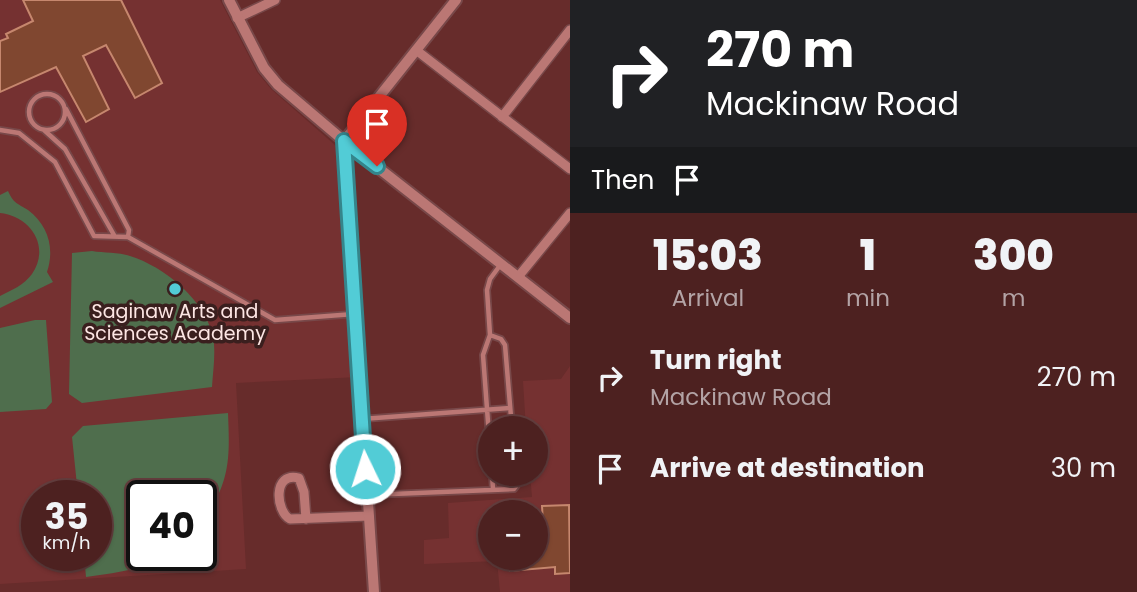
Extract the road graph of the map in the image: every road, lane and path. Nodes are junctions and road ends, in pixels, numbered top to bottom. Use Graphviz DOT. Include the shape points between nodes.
graph roads {
  1 [pos="229,0"];
  2 [pos="275,0"];
  3 [pos="456,0"];
  4 [pos="237,18"];
  5 [pos="570,30"];
  6 [pos="416,50"];
  7 [pos="66,109"];
  8 [pos="502,117"];
  9 [pos="0,130"];
  10 [pos="44,130"];
  11 [pos="344,141"];
  12 [pos="570,169"];
  13 [pos="570,212"];
  14 [pos="114,235"];
  15 [pos="128,237"];
  16 [pos="501,264"];
  17 [pos="518,277"];
  18 [pos="355,314"];
  19 [pos="570,318"];
  20 [pos="491,335"];
  21 [pos="510,408"];
  22 [pos="487,409"];
  23 [pos="488,416"];
  24 [pos="511,416"];
  25 [pos="362,419"];
  26 [pos="493,486"];
  27 [pos="516,486"];
  28 [pos="493,489"];
  29 [pos="367,495"];
  30 [pos="369,516"];
  31 [pos="306,519"];
  32 [pos="374,592"];
  1 -- 4 [label="street"];
  2 -- 4 [label="street"];
  3 -- 6 [label="street"];
  4 -- 11 [label="street" via="278,85"];
  5 -- 8 [label="street"];
  6 -- 8 [label="street"];
  6 -- 11 [label="street"];
  7 -- 10 [label="lane" via="60,125"];
  7 -- 10 [label="lane" via="60,98 50,93 33,100 30,117"];
  7 -- 15 [label="lane" via="129,230"];
  8 -- 12 [label="street"];
  9 -- 14 [label="lane" via="19,134 55,162 94,236"];
  10 -- 14 [label="lane" via="65,149"];
  11 -- 16 [label="street"];
  11 -- 18 [label="street"];
  13 -- 17 [label="street"];
  14 -- 15 [label="lane"];
  15 -- 18 [label="lane" via="275,320"];
  16 -- 17 [label="street"];
  16 -- 20 [label="lane" via="487,290"];
  17 -- 19 [label="street"];
  18 -- 25 [label="street"];
  20 -- 21 [label="lane" via="505,345"];
  20 -- 22 [label="lane" via="483,355"];
  21 -- 22 [label="lane"];
  21 -- 24 [label="lane"];
  22 -- 23 [label="lane"];
  22 -- 25 [label="lane"];
  25 -- 29 [label="street"];
  26 -- 28 [label="lane"];
  27 -- 28 [label="lane"];
  28 -- 29 [label="lane"];
  29 -- 30 [label="street"];
  30 -- 31 [label="street"];
  30 -- 32 [label="street"];
  31 -- 31 [label="street" via="283,515 283,479 291,476 302,483"];
}
